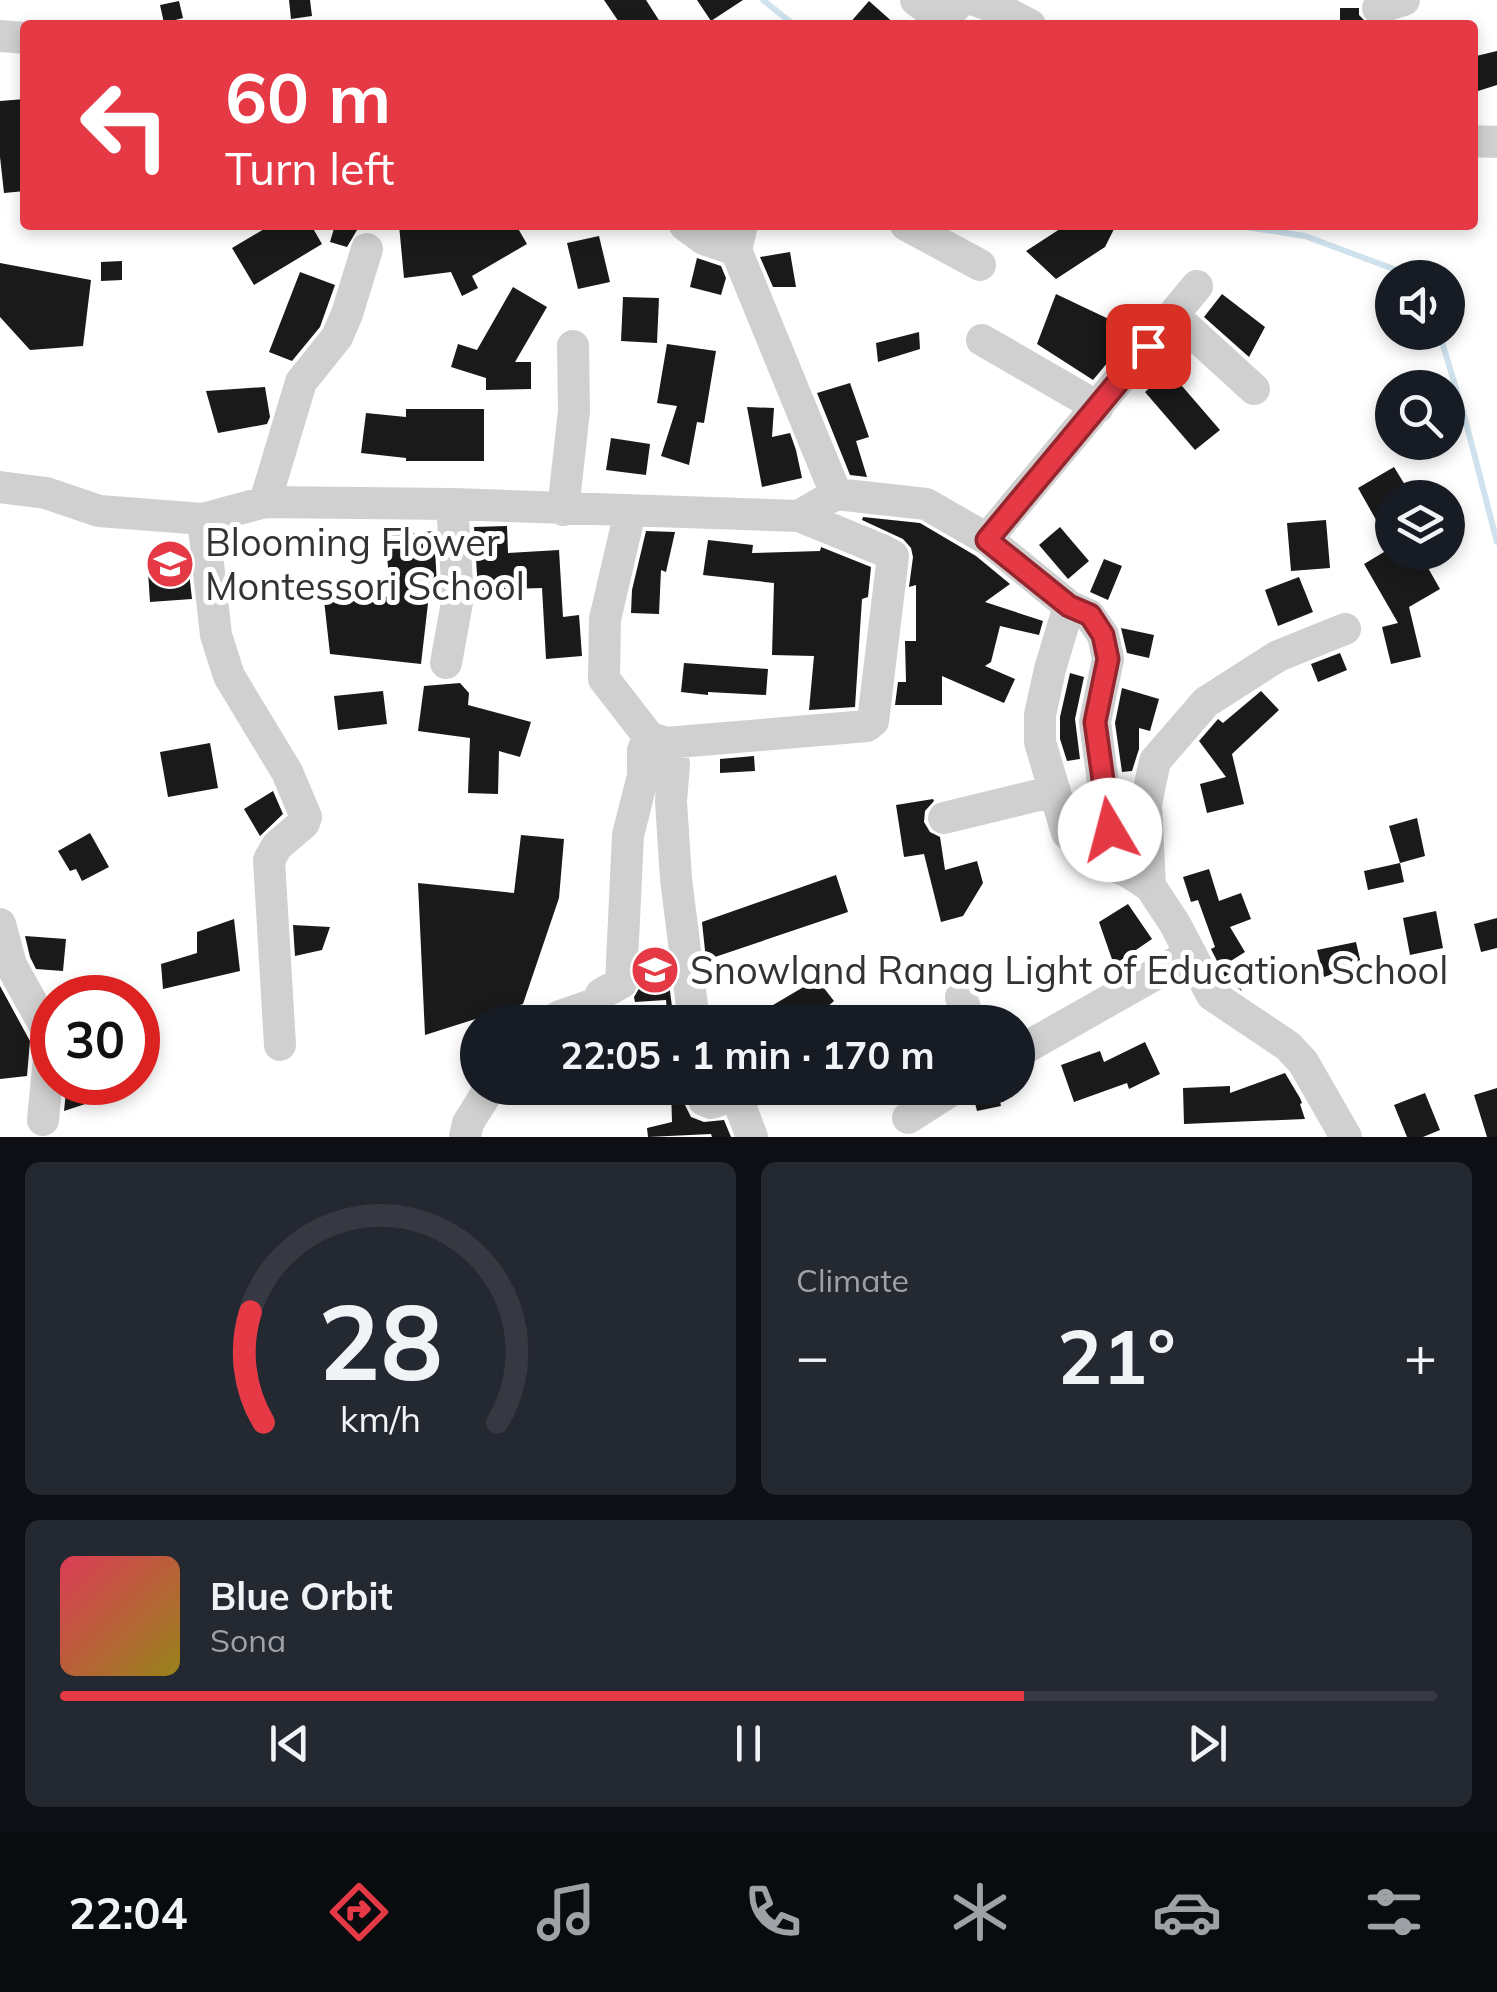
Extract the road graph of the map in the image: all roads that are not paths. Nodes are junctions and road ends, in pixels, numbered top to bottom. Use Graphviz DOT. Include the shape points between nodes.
graph roads {
  1 [pos="975,0"];
  2 [pos="1020,20"];
  3 [pos="691,230"];
  4 [pos="915,230"];
  5 [pos="739,238"];
  6 [pos="367,249"];
  7 [pos="980,264"];
  8 [pos="1197,286"];
  9 [pos="1174,316"];
  10 [pos="982,340"];
  11 [pos="574,346"];
  12 [pos="1254,389"];
  13 [pos="1098,407"];
  14 [pos="0,487"];
  15 [pos="836,494"];
  16 [pos="265,502"];
  17 [pos="452,504"];
  18 [pos="563,510"];
  19 [pos="630,512"];
  20 [pos="798,516"];
  21 [pos="203,519"];
  22 [pos="987,540"];
  23 [pos="1069,606"];
  24 [pos="1346,629"];
  25 [pos="446,663"];
  26 [pos="657,740"];
  27 [pos="1055,791"];
  28 [pos="944,818"];
  29 [pos="1114,866"];
  30 [pos="1150,886"];
  31 [pos="0,924"];
  32 [pos="1191,954"];
  33 [pos="591,1005"];
  34 [pos="692,1005"];
  35 [pos="1035,1042"];
  36 [pos="280,1044"];
  37 [pos="479,1105"];
  38 [pos="750,1105"];
  39 [pos="928,1105"];
  40 [pos="908,1118"];
  41 [pos="43,1120"];
  42 [pos="465,1137"];
  43 [pos="752,1137"];
  44 [pos="1346,1137"];
  1 -- 2 [label="street"];
  3 -- 5 [label="street" via="704,240"];
  4 -- 7 [label="street"];
  5 -- 15 [label="street"];
  6 -- 16 [label="street" via="337,337 301,382"];
  8 -- 9 [label="street"];
  9 -- 12 [label="street"];
  9 -- 13 [label="street"];
  10 -- 13 [label="street"];
  11 -- 18 [label="street"];
  13 -- 22 [label="street"];
  14 -- 21 [label="street" via="46,493 99,511"];
  15 -- 20 [label="street"];
  15 -- 22 [label="street" via="926,504"];
  16 -- 17 [label="street"];
  16 -- 21 [label="street"];
  17 -- 18 [label="street"];
  17 -- 25 [label="street" via="458,597"];
  18 -- 19 [label="street"];
  19 -- 20 [label="street"];
  19 -- 26 [label="street" via="604,618 604,679"];
  20 -- 26 [label="street" via="893,556 873,721"];
  21 -- 36 [label="street" via="216,635 229,676 306,817 269,860"];
  22 -- 23 [label="street"];
  23 -- 27 [label="street" via="1040,715 1040,742"];
  23 -- 29 [label="street" via="1090,615 1108,659 1095,722"];
  24 -- 30 [label="street" via="1278,656 1206,702 1155,762 1146,804"];
  26 -- 33 [label="street" via="643,750 628,834 621,983"];
  26 -- 34 [label="street" via="674,764 676,879"];
  27 -- 28 [label="street"];
  27 -- 29 [label="street" via="1068,833"];
  29 -- 30 [label="street"];
  30 -- 32 [label="street"];
  31 -- 41 [label="street" via="11,965 51,1037"];
  32 -- 35 [label="street"];
  32 -- 44 [label="street" via="1212,995 1302,1062"];
  37 -- 42 [label="street"];
  38 -- 43 [label="street"];
  39 -- 40 [label="street"];
}
